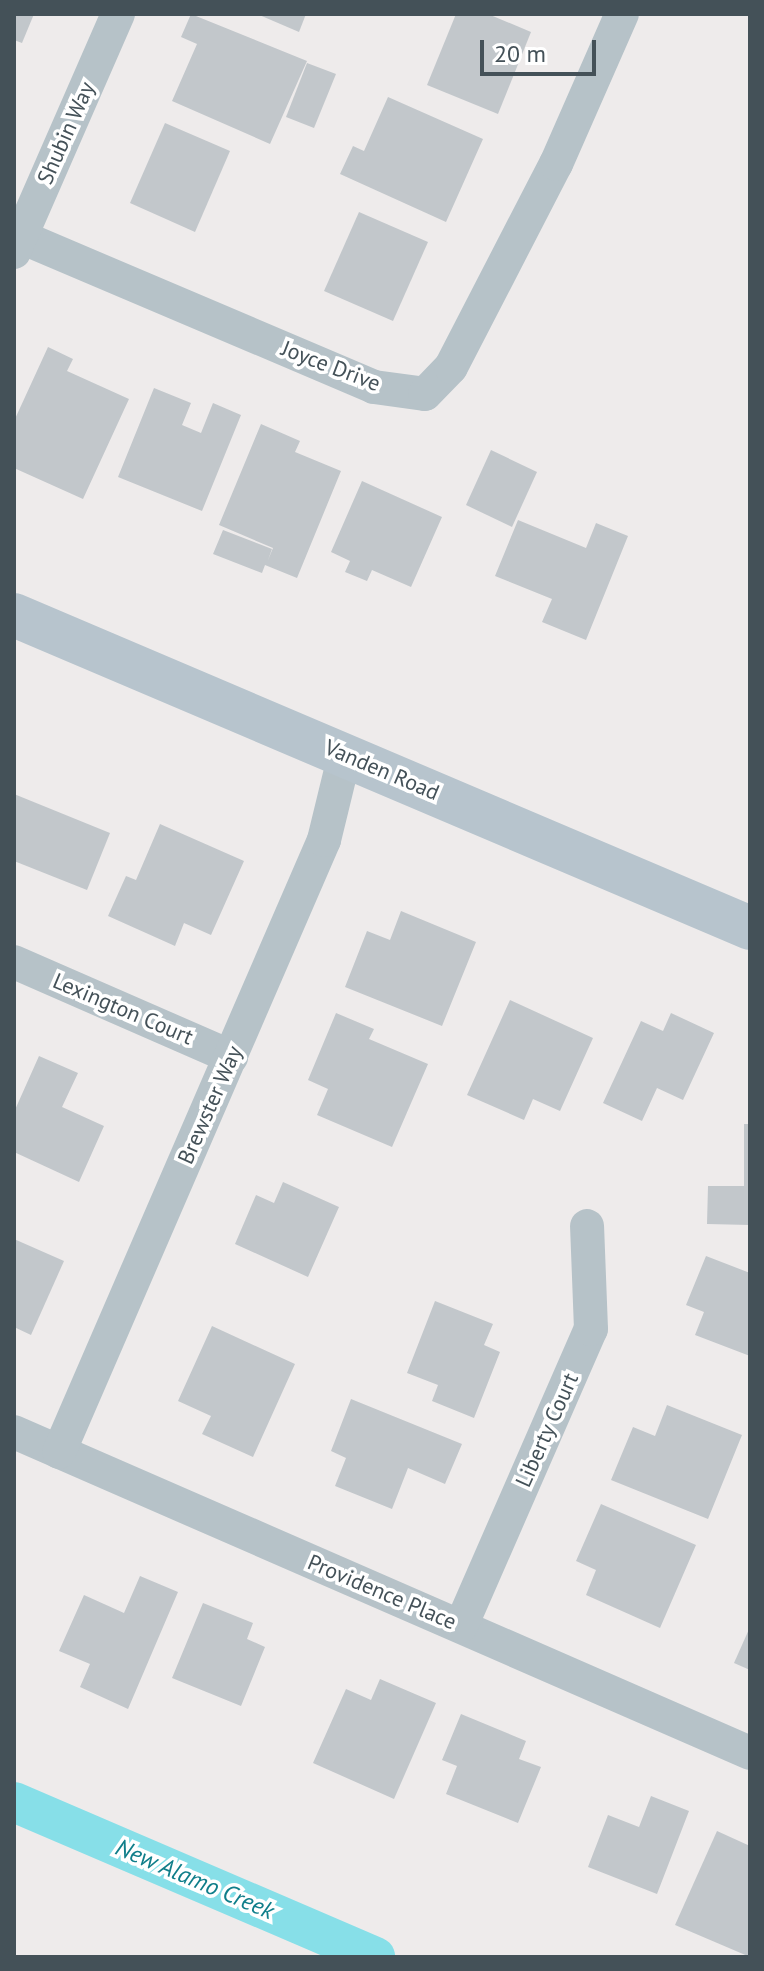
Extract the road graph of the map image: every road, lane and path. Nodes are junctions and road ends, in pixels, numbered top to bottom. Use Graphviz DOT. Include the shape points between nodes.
graph roads {
  1 [pos="118,14"];
  2 [pos="622,14"];
  3 [pos="16,241"];
  4 [pos="14,615"];
  5 [pos="345,754"];
  6 [pos="750,928"];
  7 [pos="14,962"];
  8 [pos="231,1057"];
  9 [pos="587,1226"];
  10 [pos="14,1432"];
  11 [pos="59,1452"];
  12 [pos="461,1626"];
  13 [pos="750,1753"];
  1 -- 3 [label="street, Shubin Way"];
  2 -- 3 [label="street, Joyce Drive" via="556,164 451,367 425,394 374,387"];
  4 -- 5 [label="street, Vanden Road"];
  5 -- 6 [label="street, Vanden Road"];
  5 -- 8 [label="street, Brewster Way" via="324,840"];
  7 -- 8 [label="street, Lexington Court"];
  8 -- 11 [label="street, Brewster Way"];
  9 -- 12 [label="street, Liberty Court" via="591,1329"];
  10 -- 11 [label="street, Providence Place"];
  11 -- 12 [label="street, Providence Place"];
  12 -- 13 [label="street, Providence Place"];
}
